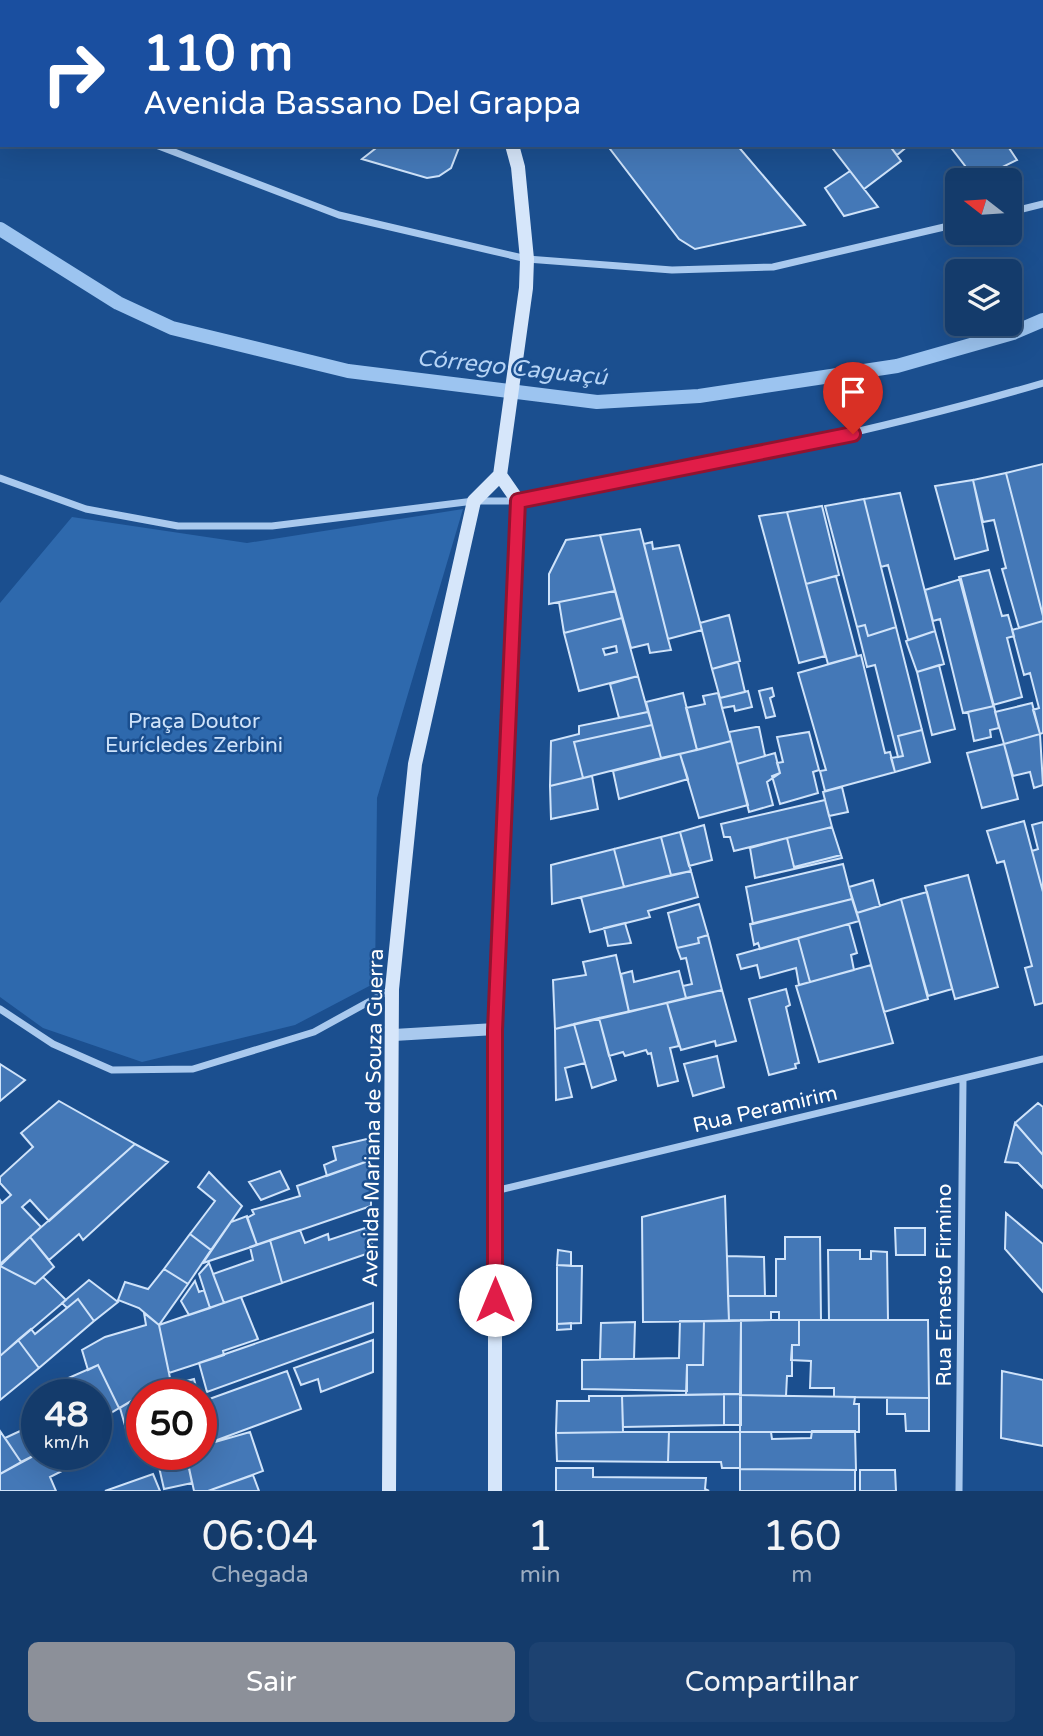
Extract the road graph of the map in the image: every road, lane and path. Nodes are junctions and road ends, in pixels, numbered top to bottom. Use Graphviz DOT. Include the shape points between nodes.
graph roads {
  1 [pos="161,147"];
  2 [pos="513,147"];
  3 [pos="1043,204"];
  4 [pos="1022,209"];
  5 [pos="945,227"];
  6 [pos="527,259"];
  7 [pos="1043,383"];
  8 [pos="500,475"];
  9 [pos="0,478"];
  10 [pos="474,501"];
  11 [pos="518,501"];
  12 [pos="392,989"];
  13 [pos="0,1009"];
  14 [pos="495,1030"];
  15 [pos="400,1035"];
  16 [pos="1043,1059"];
  17 [pos="963,1080"];
  18 [pos="495,1191"];
  19 [pos="389,1491"];
  20 [pos="495,1491"];
  21 [pos="959,1491"];
  1 -- 6 [label="street" via="339,215"];
  2 -- 6 [label="main road"];
  3 -- 4 [label="street"];
  5 -- 6 [label="street" via="773,267 672,270"];
  6 -- 8 [label="main road"];
  7 -- 11 [label="street" via="805,445"];
  8 -- 10 [label="main road"];
  8 -- 11 [label="main road"];
  9 -- 10 [label="street" via="86,509 178,526 272,526"];
  10 -- 11 [label="street"];
  10 -- 12 [label="main road, Avenida Mariana de Souza Guerra" via="415,764"];
  11 -- 14 [label="main road"];
  12 -- 13 [label="street" via="314,1032 193,1069 112,1070 53,1044"];
  12 -- 15 [label="main road, Avenida Mariana de Souza Guerra"];
  14 -- 15 [label="street"];
  14 -- 18 [label="main road"];
  15 -- 19 [label="main road, Avenida Mariana de Souza Guerra"];
  16 -- 17 [label="street, Rua Peramirim"];
  17 -- 18 [label="street, Rua Peramirim"];
  17 -- 21 [label="street, Rua Ernesto Firmino"];
  18 -- 20 [label="main road"];
}
